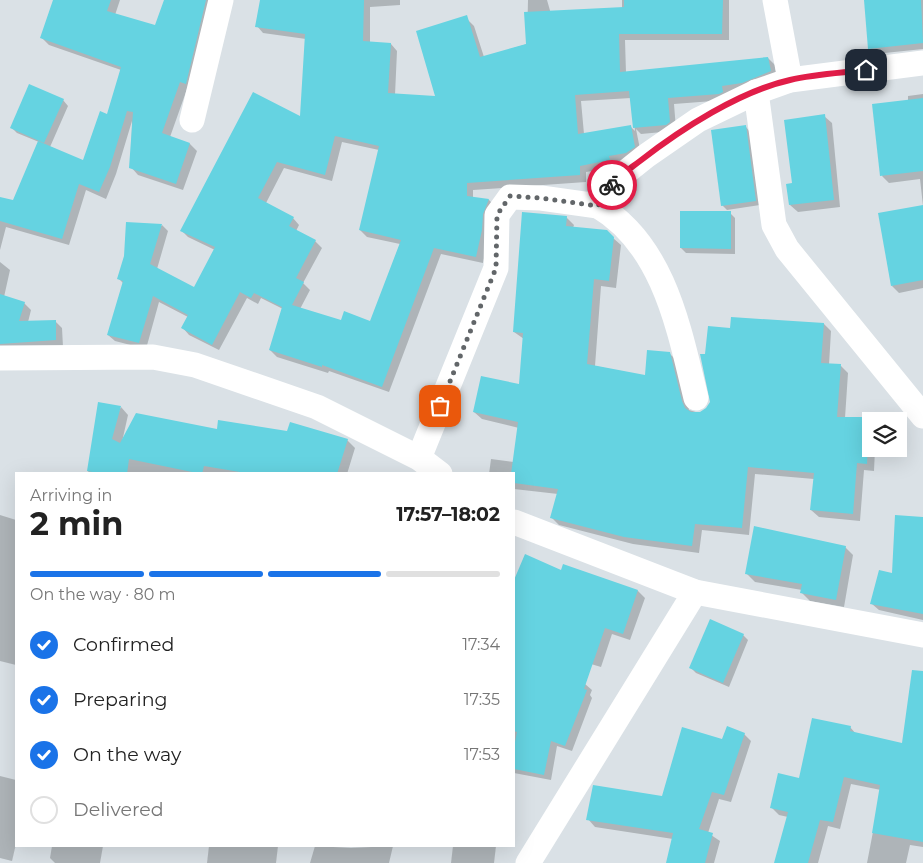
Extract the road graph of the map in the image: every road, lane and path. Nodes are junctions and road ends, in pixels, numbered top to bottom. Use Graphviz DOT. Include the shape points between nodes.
graph roads {
  1 [pos="221,0"];
  2 [pos="775,0"];
  3 [pos="923,63"];
  4 [pos="790,80"];
  5 [pos="756,92"];
  6 [pos="192,120"];
  7 [pos="598,206"];
  8 [pos="0,358"];
  9 [pos="696,398"];
  10 [pos="923,416"];
  11 [pos="419,458"];
  12 [pos="437,472"];
  13 [pos="515,522"];
  14 [pos="695,592"];
  15 [pos="923,635"];
  16 [pos="528,863"];
  1 -- 6 [label="street"];
  2 -- 4 [label="street"];
  3 -- 4 [label="street"];
  4 -- 5 [label="street"];
  5 -- 7 [label="street" via="698,120 646,156 616,180"];
  5 -- 10 [label="street" via="774,225 787,249"];
  7 -- 9 [label="street" via="630,232 659,277 678,324"];
  7 -- 11 [label="street" via="510,196 497,215 496,268"];
  8 -- 11 [label="street" via="153,357 194,365 317,407"];
  11 -- 12 [label="street"];
  13 -- 14 [label="street"];
  14 -- 15 [label="street"];
  14 -- 16 [label="street"];
}
